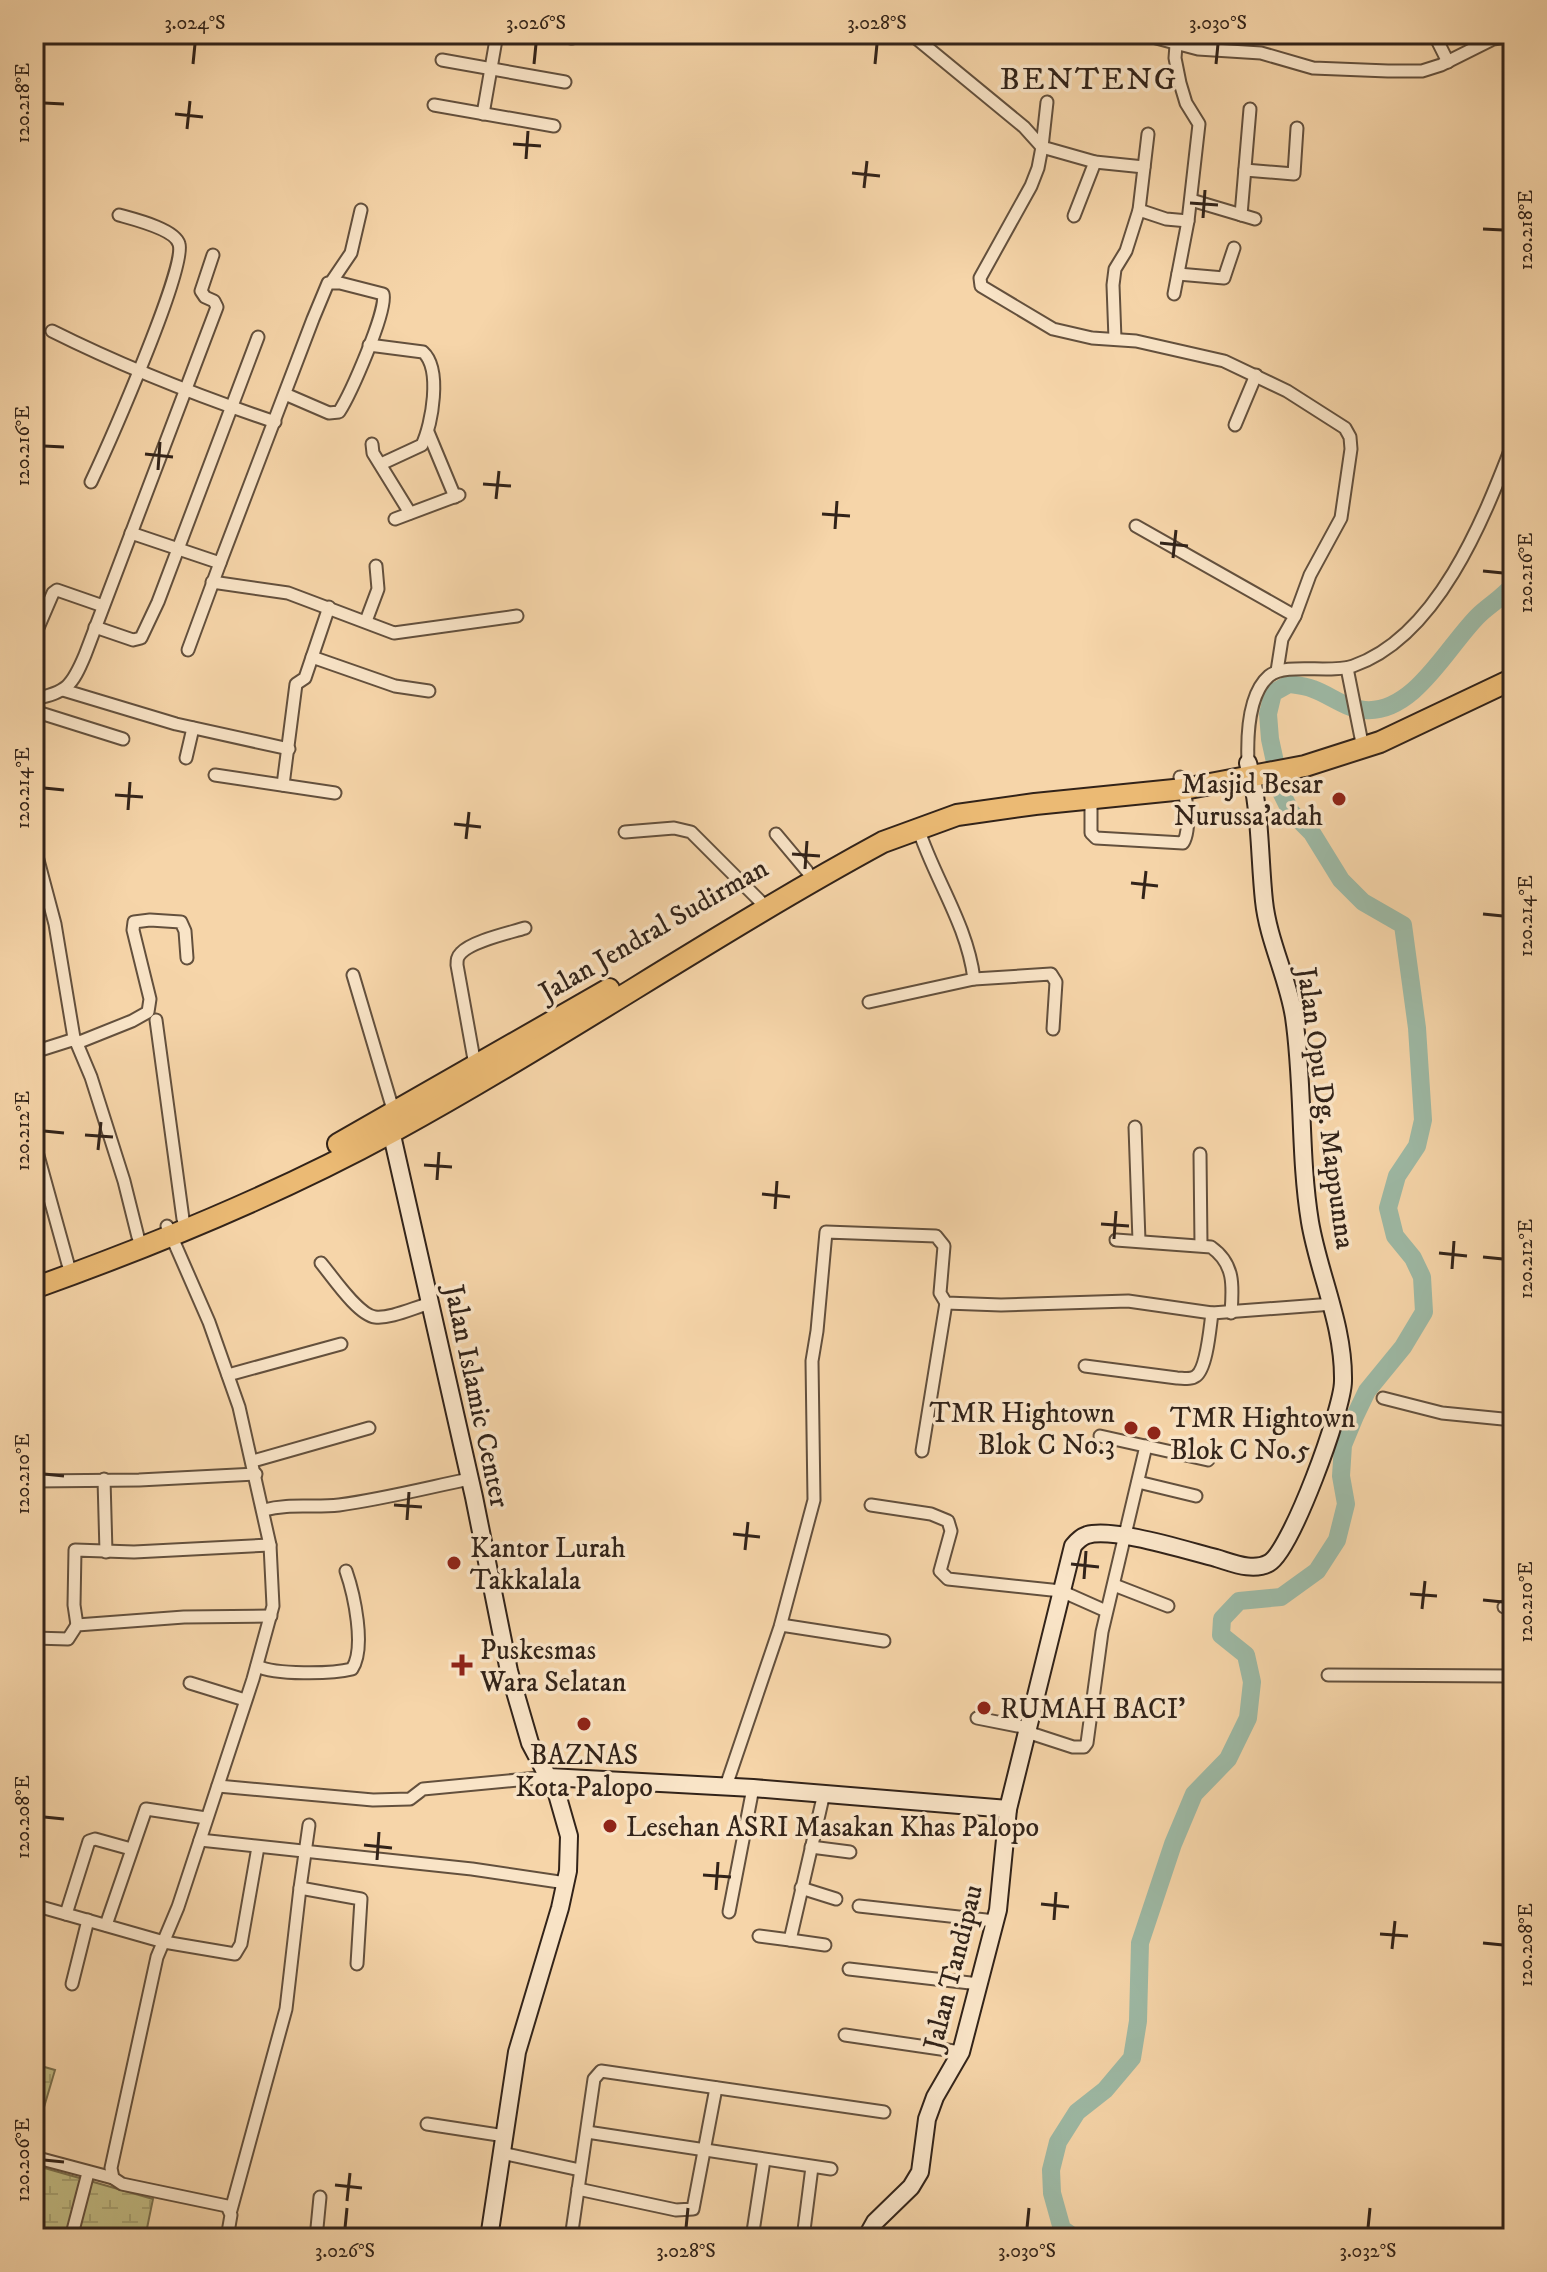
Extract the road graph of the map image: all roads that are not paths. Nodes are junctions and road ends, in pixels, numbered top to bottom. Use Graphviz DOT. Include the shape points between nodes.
graph roads {
  1 [pos="497,34"];
  2 [pos="550,34"];
  3 [pos="911,34"];
  4 [pos="1141,34"];
  5 [pos="1434,34"];
  6 [pos="1513,36"];
  7 [pos="572,38"];
  8 [pos="1176,45"];
  9 [pos="442,60"];
  10 [pos="1448,62"];
  11 [pos="491,69"];
  12 [pos="565,82"];
  13 [pos="1047,102"];
  14 [pos="434,105"];
  15 [pos="1250,109"];
  16 [pos="483,114"];
  17 [pos="554,126"];
  18 [pos="1297,128"];
  19 [pos="1148,134"];
  20 [pos="1042,147"];
  21 [pos="1095,162"];
  22 [pos="1144,167"];
  23 [pos="1245,170"];
  24 [pos="1191,200"];
  25 [pos="361,210"];
  26 [pos="1139,210"];
  27 [pos="119,215"];
  28 [pos="1241,215"];
  29 [pos="1074,216"];
  30 [pos="1255,219"];
  31 [pos="1188,221"];
  32 [pos="1234,248"];
  33 [pos="213,255"];
  34 [pos="1178,274"];
  35 [pos="332,281"];
  36 [pos="1174,294"];
  37 [pos="52,331"];
  38 [pos="258,337"];
  39 [pos="1115,339"];
  40 [pos="369,345"];
  41 [pos="139,371"];
  42 [pos="1256,375"];
  43 [pos="184,391"];
  44 [pos="285,394"];
  45 [pos="230,407"];
  46 [pos="275,422"];
  47 [pos="1235,425"];
  48 [pos="428,432"];
  49 [pos="1513,443"];
  50 [pos="372,444"];
  51 [pos="381,464"];
  52 [pos="91,482"];
  53 [pos="410,513"];
  54 [pos="395,519"];
  55 [pos="1136,526"];
  56 [pos="131,533"];
  57 [pos="176,550"];
  58 [pos="220,563"];
  59 [pos="376,566"];
  60 [pos="212,582"];
  61 [pos="103,606"];
  62 [pos="329,607"];
  63 [pos="517,616"];
  64 [pos="1295,616"];
  65 [pos="366,621"];
  66 [pos="95,627"];
  67 [pos="34,637"];
  68 [pos="188,650"];
  69 [pos="312,657"];
  70 [pos="1347,668"];
  71 [pos="1513,669"];
  72 [pos="1277,671"];
  73 [pos="1513,679"];
  74 [pos="63,690"];
  75 [pos="429,691"];
  76 [pos="34,699"];
  77 [pos="34,711"];
  78 [pos="193,728"];
  79 [pos="123,739"];
  80 [pos="1362,743"];
  81 [pos="289,749"];
  82 [pos="186,758"];
  83 [pos="1256,768"];
  84 [pos="215,775"];
  85 [pos="1182,783"];
  86 [pos="283,785"];
  87 [pos="335,793"];
  88 [pos="1091,798"];
  89 [pos="918,828"];
  90 [pos="625,832"];
  91 [pos="776,834"];
  92 [pos="34,845"];
  93 [pos="807,871"];
  94 [pos="760,901"];
  95 [pos="525,928"];
  96 [pos="187,958"];
  97 [pos="353,975"];
  98 [pos="974,979"];
  99 [pos="869,1002"];
  100 [pos="156,1020"];
  101 [pos="1053,1029"];
  102 [pos="75,1041"];
  103 [pos="34,1052"];
  104 [pos="475,1065"];
  105 [pos="391,1120"];
  106 [pos="1135,1127"];
  107 [pos="34,1141"];
  108 [pos="1200,1154"];
  109 [pos="174,1227"];
  110 [pos="138,1237"];
  111 [pos="1116,1240"];
  112 [pos="1139,1241"];
  113 [pos="1201,1245"];
  114 [pos="321,1263"];
  115 [pos="68,1264"];
  116 [pos="34,1277"];
  117 [pos="34,1288"];
  118 [pos="431,1303"];
  119 [pos="946,1303"];
  120 [pos="1333,1304"];
  121 [pos="1212,1313"];
  122 [pos="1231,1313"];
  123 [pos="341,1344"];
  124 [pos="1085,1366"];
  125 [pos="228,1375"];
  126 [pos="1383,1398"];
  127 [pos="1513,1420"];
  128 [pos="369,1428"];
  129 [pos="1100,1436"];
  130 [pos="1146,1446"];
  131 [pos="922,1451"];
  132 [pos="1208,1460"];
  133 [pos="254,1467"];
  134 [pos="104,1479"];
  135 [pos="469,1479"];
  136 [pos="34,1481"];
  137 [pos="1138,1482"];
  138 [pos="1196,1496"];
  139 [pos="871,1505"];
  140 [pos="264,1510"];
  141 [pos="1126,1537"];
  142 [pos="270,1545"];
  143 [pos="106,1552"];
  144 [pos="346,1571"];
  145 [pos="1114,1585"];
  146 [pos="1061,1591"];
  147 [pos="1168,1606"];
  148 [pos="1106,1611"];
  149 [pos="271,1616"];
  150 [pos="77,1625"];
  151 [pos="781,1625"];
  152 [pos="34,1638"];
  153 [pos="884,1641"];
  154 [pos="257,1666"];
  155 [pos="1328,1675"];
  156 [pos="1513,1676"];
  157 [pos="190,1683"];
  158 [pos="245,1700"];
  159 [pos="977,1718"];
  160 [pos="1027,1730"];
  161 [pos="549,1777"];
  162 [pos="218,1786"];
  163 [pos="726,1786"];
  164 [pos="753,1788"];
  165 [pos="824,1793"];
  166 [pos="1008,1809"];
  167 [pos="206,1818"];
  168 [pos="309,1825"];
  169 [pos="200,1840"];
  170 [pos="258,1847"];
  171 [pos="811,1847"];
  172 [pos="131,1849"];
  173 [pos="304,1852"];
  174 [pos="850,1852"];
  175 [pos="566,1883"];
  176 [pos="300,1888"];
  177 [pos="801,1888"];
  178 [pos="836,1899"];
  179 [pos="34,1905"];
  180 [pos="859,1906"];
  181 [pos="729,1912"];
  182 [pos="66,1914"];
  183 [pos="88,1920"];
  184 [pos="995,1921"];
  185 [pos="106,1925"];
  186 [pos="759,1936"];
  187 [pos="790,1940"];
  188 [pos="164,1942"];
  189 [pos="825,1945"];
  190 [pos="357,1964"];
  191 [pos="849,1969"];
  192 [pos="72,1984"];
  193 [pos="979,1984"];
  194 [pos="845,2035"];
  195 [pos="961,2052"];
  196 [pos="716,2088"];
  197 [pos="884,2112"];
  198 [pos="427,2124"];
  199 [pos="587,2132"];
  200 [pos="505,2136"];
  201 [pos="705,2150"];
  202 [pos="502,2153"];
  203 [pos="34,2157"];
  204 [pos="764,2160"];
  205 [pos="812,2167"];
  206 [pos="831,2169"];
  207 [pos="580,2170"];
  208 [pos="88,2173"];
  209 [pos="113,2178"];
  210 [pos="578,2189"];
  211 [pos="320,2197"];
  212 [pos="231,2210"];
  213 [pos="71,2238"];
  214 [pos="227,2238"];
  215 [pos="316,2238"];
  216 [pos="489,2238"];
  217 [pos="571,2238"];
  218 [pos="752,2238"];
  219 [pos="803,2238"];
  220 [pos="866,2238"];
  1 -- 11 [label="street"];
  2 -- 7 [label="street"];
  3 -- 20 [label="street"];
  4 -- 8 [label="street"];
  5 -- 10 [label="street"];
  6 -- 10 [label="street" via="1493,39"];
  8 -- 10 [label="street" via="1261,53 1313,68 1422,71"];
  8 -- 24 [label="street" via="1180,83 1199,124"];
  9 -- 11 [label="street"];
  11 -- 12 [label="street"];
  11 -- 16 [label="street"];
  13 -- 20 [label="street"];
  14 -- 16 [label="street"];
  15 -- 23 [label="street"];
  16 -- 17 [label="street"];
  18 -- 23 [label="street" via="1294,174"];
  19 -- 22 [label="street"];
  20 -- 21 [label="street"];
  20 -- 39 [label="street" via="1031,186 980,283 1053,329"];
  21 -- 22 [label="street"];
  21 -- 29 [label="street"];
  22 -- 26 [label="street"];
  23 -- 28 [label="street"];
  24 -- 28 [label="street"];
  24 -- 31 [label="street"];
  25 -- 35 [label="street" via="351,253"];
  26 -- 31 [label="street"];
  26 -- 39 [label="street" via="1115,269"];
  27 -- 41 [label="street" via="159,228 177,239 180,251"];
  28 -- 30 [label="street"];
  31 -- 34 [label="street"];
  32 -- 34 [label="street" via="1224,278"];
  33 -- 43 [label="street" via="201,291 214,301 216,310"];
  34 -- 36 [label="street"];
  35 -- 40 [label="street" via="385,297"];
  35 -- 44 [label="street"];
  37 -- 41 [label="street"];
  38 -- 45 [label="street"];
  39 -- 42 [label="street" via="1224,361"];
  40 -- 44 [label="street" via="339,412 329,413"];
  40 -- 48 [label="street" via="427,355 432,374"];
  41 -- 43 [label="street"];
  41 -- 52 [label="street"];
  42 -- 47 [label="street"];
  42 -- 64 [label="street" via="1345,428 1350,437 1341,518"];
  43 -- 45 [label="street"];
  43 -- 56 [label="street"];
  44 -- 46 [label="street"];
  45 -- 46 [label="street"];
  45 -- 57 [label="street"];
  46 -- 58 [label="street"];
  48 -- 51 [label="street" via="422,445"];
  48 -- 53 [label="street" via="457,496"];
  49 -- 70 [label="street" via="1474,531 1434,602 1401,639"];
  50 -- 51 [label="street"];
  51 -- 53 [label="street"];
  53 -- 54 [label="street"];
  55 -- 64 [label="street"];
  56 -- 57 [label="street"];
  56 -- 61 [label="street"];
  57 -- 58 [label="street"];
  57 -- 66 [label="street" via="141,638"];
  58 -- 60 [label="street"];
  59 -- 65 [label="street" via="378,589"];
  60 -- 62 [label="street" via="288,593"];
  60 -- 68 [label="street"];
  61 -- 66 [label="street"];
  61 -- 67 [label="street" via="57,590"];
  62 -- 65 [label="street"];
  62 -- 69 [label="street"];
  63 -- 65 [label="street" via="394,633"];
  64 -- 72 [label="street" via="1282,639"];
  66 -- 74 [label="street" via="77,675"];
  69 -- 75 [label="street" via="395,686"];
  69 -- 81 [label="street" via="305,678 296,684"];
  70 -- 72 [label="street"];
  70 -- 80 [label="street"];
  71 -- 80 [label="highway, Jalan Jendral Sudirman"];
  72 -- 83 [label="street" via="1266,678 1250,715"];
  73 -- 80 [label="highway, Jalan Jendral Sudirman"];
  74 -- 76 [label="street"];
  74 -- 78 [label="street"];
  77 -- 79 [label="street"];
  78 -- 81 [label="street"];
  78 -- 82 [label="street"];
  80 -- 83 [label="highway, Jalan Jendral Sudirman"];
  81 -- 86 [label="street"];
  83 -- 85 [label="highway, Jalan Jendral Sudirman"];
  83 -- 120 [label="street, Jalan Opu Dg. Mappunna" via="1266,916 1294,1017 1310,1225"];
  84 -- 86 [label="street"];
  85 -- 88 [label="highway, Jalan Jendral Sudirman"];
  85 -- 88 [label="street" via="1187,836 1183,843 1096,838 1091,833"];
  85 -- 93 [label="highway, Jalan Jendral Sudirman" via="970,802 864,838"];
  86 -- 87 [label="street"];
  88 -- 89 [label="highway, Jalan Jendral Sudirman" via="991,809"];
  89 -- 98 [label="street" via="959,919"];
  89 -- 105 [label="highway, Jalan Jendral Sudirman" via="848,861"];
  90 -- 94 [label="street" via="691,832"];
  91 -- 93 [label="street"];
  92 -- 102 [label="street" via="55,924"];
  93 -- 94 [label="highway, Jalan Jendral Sudirman"];
  94 -- 104 [label="highway, Jalan Jendral Sudirman"];
  95 -- 104 [label="street" via="458,957"];
  96 -- 102 [label="street" via="181,922 134,922 148,1012"];
  97 -- 105 [label="street"];
  98 -- 99 [label="street"];
  98 -- 101 [label="street" via="1051,974 1056,982"];
  100 -- 109 [label="street"];
  102 -- 103 [label="street"];
  102 -- 110 [label="street" via="91,1077"];
  104 -- 105 [label="highway, Jalan Jendral Sudirman"];
  105 -- 109 [label="highway, Jalan Jendral Sudirman"];
  105 -- 118 [label="street, Jalan Islamic Center"];
  106 -- 112 [label="street"];
  107 -- 115 [label="street"];
  108 -- 113 [label="street"];
  109 -- 110 [label="highway, Jalan Jendral Sudirman"];
  109 -- 117 [label="highway, Jalan Jendral Sudirman"];
  109 -- 125 [label="street"];
  110 -- 115 [label="highway, Jalan Jendral Sudirman"];
  111 -- 112 [label="street"];
  112 -- 113 [label="street"];
  113 -- 122 [label="street" via="1220,1253 1229,1265"];
  114 -- 118 [label="street" via="369,1315 383,1317"];
  115 -- 116 [label="highway, Jalan Jendral Sudirman"];
  118 -- 135 [label="street, Jalan Islamic Center"];
  119 -- 121 [label="street" via="1128,1301"];
  119 -- 131 [label="street"];
  119 -- 151 [label="street" via="940,1293 944,1246 936,1236 826,1232 812,1361 815,1494"];
  120 -- 122 [label="street"];
  120 -- 141 [label="street, Jalan Opu Dg. Mappunna" via="1343,1366 1341,1399 1326,1451 1274,1559 1248,1566"];
  121 -- 122 [label="street"];
  121 -- 124 [label="street" via="1202,1367 1189,1379"];
  123 -- 125 [label="street"];
  125 -- 133 [label="street"];
  126 -- 127 [label="street" via="1442,1413"];
  128 -- 133 [label="street"];
  129 -- 130 [label="street"];
  130 -- 132 [label="street"];
  130 -- 137 [label="street"];
  133 -- 134 [label="street"];
  133 -- 140 [label="street"];
  134 -- 136 [label="street"];
  134 -- 143 [label="street"];
  135 -- 140 [label="street" via="335,1505"];
  135 -- 161 [label="street, Jalan Islamic Center" via="509,1671 530,1743"];
  137 -- 138 [label="street"];
  137 -- 141 [label="street"];
  139 -- 146 [label="street" via="948,1521 951,1531 940,1571 948,1579"];
  140 -- 142 [label="street"];
  141 -- 145 [label="street"];
  141 -- 146 [label="street, Jalan Opu Dg. Mappunna" via="1083,1536 1073,1546"];
  142 -- 143 [label="street"];
  142 -- 149 [label="street"];
  143 -- 150 [label="street" via="74,1550"];
  144 -- 154 [label="street" via="358,1637 352,1669 305,1672"];
  145 -- 147 [label="street"];
  145 -- 148 [label="street"];
  146 -- 148 [label="street"];
  146 -- 160 [label="street, Jalan Opu Dg. Mappunna"];
  148 -- 160 [label="street" via="1086,1745 1073,1747"];
  149 -- 150 [label="street"];
  149 -- 154 [label="street"];
  150 -- 152 [label="street" via="68,1639"];
  151 -- 153 [label="street"];
  151 -- 163 [label="street"];
  154 -- 158 [label="street"];
  155 -- 156 [label="street"];
  157 -- 158 [label="street"];
  158 -- 162 [label="street"];
  159 -- 160 [label="street"];
  160 -- 166 [label="street, Jalan Tandipau"];
  161 -- 162 [label="street" via="423,1789 413,1798 373,1800"];
  161 -- 163 [label="street"];
  161 -- 175 [label="street, Jalan Islamic Center" via="569,1836"];
  162 -- 167 [label="street"];
  163 -- 164 [label="street"];
  164 -- 165 [label="street"];
  164 -- 181 [label="street"];
  165 -- 166 [label="street"];
  165 -- 171 [label="street"];
  166 -- 184 [label="street, Jalan Tandipau"];
  167 -- 169 [label="street"];
  167 -- 172 [label="street" via="147,1808"];
  168 -- 173 [label="street"];
  169 -- 170 [label="street"];
  169 -- 188 [label="street"];
  170 -- 173 [label="street"];
  170 -- 188 [label="street" via="238,1952"];
  171 -- 174 [label="street"];
  171 -- 177 [label="street"];
  172 -- 182 [label="street" via="89,1841"];
  172 -- 185 [label="street"];
  173 -- 175 [label="street"];
  173 -- 176 [label="street"];
  175 -- 200 [label="street, Jalan Islamic Center" via="517,2052"];
  176 -- 190 [label="street" via="361,1899"];
  176 -- 212 [label="street" via="286,2009"];
  177 -- 178 [label="street"];
  177 -- 187 [label="street"];
  179 -- 182 [label="street"];
  180 -- 184 [label="street"];
  182 -- 183 [label="street"];
  183 -- 185 [label="street"];
  183 -- 192 [label="street"];
  184 -- 193 [label="street, Jalan Tandipau"];
  185 -- 188 [label="street"];
  186 -- 187 [label="street"];
  187 -- 189 [label="street"];
  188 -- 209 [label="street" via="116,2143"];
  191 -- 193 [label="street"];
  193 -- 195 [label="street, Jalan Tandipau"];
  194 -- 195 [label="street"];
  195 -- 220 [label="street, Jalan Tandipau" via="927,2119 920,2172"];
  196 -- 197 [label="street"];
  196 -- 199 [label="street" via="601,2071 594,2079"];
  196 -- 201 [label="street"];
  198 -- 200 [label="street"];
  199 -- 201 [label="street"];
  199 -- 207 [label="street"];
  200 -- 202 [label="street, Jalan Islamic Center"];
  201 -- 204 [label="street"];
  201 -- 210 [label="street" via="691,2209"];
  202 -- 207 [label="street"];
  202 -- 216 [label="street, Jalan Islamic Center"];
  203 -- 208 [label="street"];
  204 -- 205 [label="street"];
  204 -- 218 [label="street"];
  205 -- 206 [label="street"];
  205 -- 219 [label="street"];
  207 -- 210 [label="street"];
  208 -- 209 [label="street"];
  208 -- 213 [label="street"];
  209 -- 212 [label="street"];
  210 -- 217 [label="street"];
  211 -- 215 [label="street"];
  212 -- 214 [label="street"];
}
